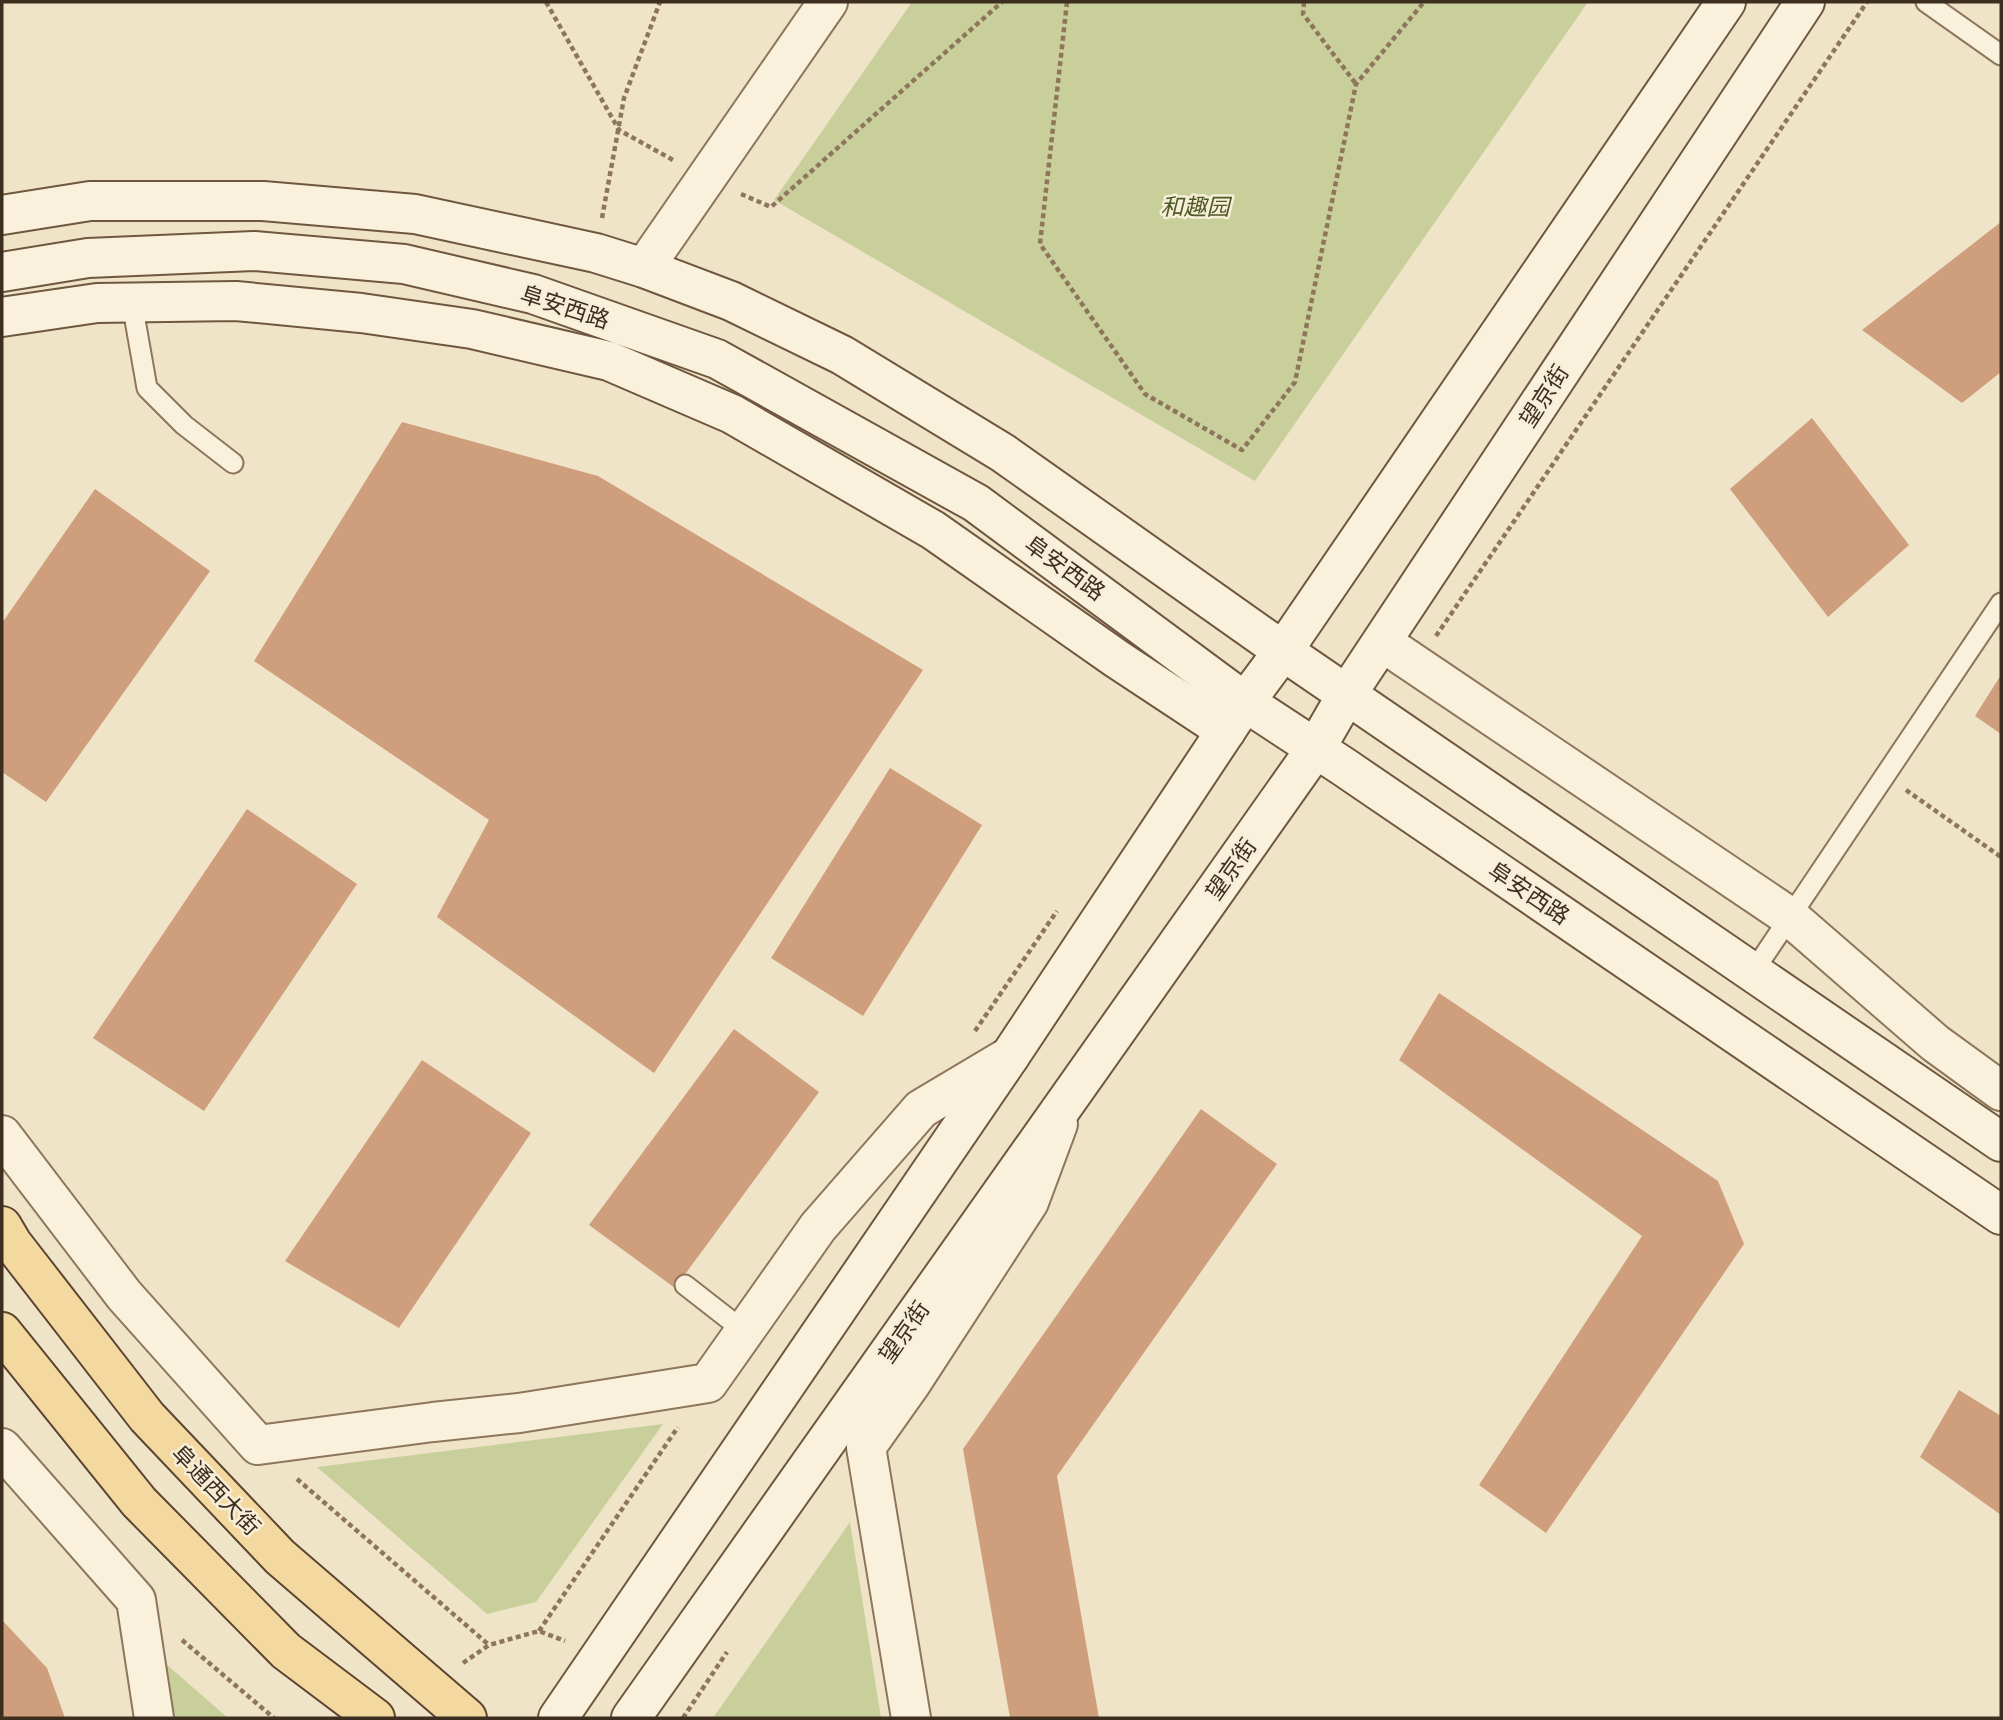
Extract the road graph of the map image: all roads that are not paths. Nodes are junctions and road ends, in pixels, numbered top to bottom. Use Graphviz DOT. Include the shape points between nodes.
graph roads {
  1 [pos="828,2"];
  2 [pos="1726,2"];
  3 [pos="1805,2"];
  4 [pos="1926,2"];
  5 [pos="2001,55"];
  6 [pos="2,215"];
  7 [pos="644,268"];
  8 [pos="2,272"];
  9 [pos="132,303"];
  10 [pos="2,317"];
  11 [pos="233,463"];
  12 [pos="2001,603"];
  13 [pos="1382,642"];
  14 [pos="1283,651"];
  15 [pos="1347,694"];
  16 [pos="1235,717"];
  17 [pos="1316,748"];
  18 [pos="1790,917"];
  19 [pos="1753,972"];
  20 [pos="1010,1056"];
  21 [pos="2001,1091"];
  22 [pos="1067,1100"];
  23 [pos="2,1135"];
  24 [pos="2001,1142"];
  25 [pos="2001,1215"];
  26 [pos="2,1226"];
  27 [pos="685,1285"];
  28 [pos="744,1331"];
  29 [pos="2,1332"];
  30 [pos="2,1448"];
  31 [pos="154,1718"];
  32 [pos="375,1718"];
  33 [pos="467,1718"];
  34 [pos="558,1718"];
  35 [pos="631,1718"];
  36 [pos="911,1718"];
  1 -- 7 [label="main road"];
  2 -- 14 [label="main road"];
  3 -- 13 [label="main road, 望京街"];
  4 -- 5 [label="lane"];
  6 -- 7 [label="main road" via="90,201 263,201 415,214 596,253"];
  7 -- 14 [label="main road" via="731,301 842,355 1003,453"];
  8 -- 16 [label="main road, 阜安西路" via="88,258 254,251 404,264 546,299 717,359 976,503"];
  9 -- 10 [label="main road" via="97,303"];
  9 -- 11 [label="lane" via="147,388 184,425"];
  9 -- 16 [label="main road" via="236,301 361,313 472,329 609,361 732,414 933,530 1117,659"];
  12 -- 18 [label="lane"];
  13 -- 15 [label="main road, 望京街"];
  13 -- 18 [label="main road"];
  14 -- 15 [label="main road"];
  14 -- 16 [label="main road"];
  15 -- 17 [label="main road, 望京街"];
  15 -- 19 [label="main road"];
  16 -- 17 [label="main road, 阜安西路"];
  16 -- 20 [label="main road"];
  17 -- 22 [label="main road, 望京街"];
  17 -- 25 [label="main road, 阜安西路"];
  18 -- 19 [label="lane"];
  18 -- 21 [label="main road" via="1935,1043"];
  19 -- 24 [label="main road"];
  20 -- 28 [label="main road" via="921,1109 818,1227"];
  20 -- 34 [label="main road"];
  22 -- 35 [label="main road, 望京街"];
  22 -- 36 [label="main road" via="1028,1202 866,1447"];
  23 -- 28 [label="main road" via="124,1295 258,1445 519,1413 708,1383"];
  26 -- 33 [label="main road, 阜通西大街" via="147,1417 280,1557"];
  27 -- 28 [label="lane"];
  29 -- 32 [label="main road" via="139,1502 286,1651"];
  30 -- 31 [label="main road" via="136,1600"];
}
